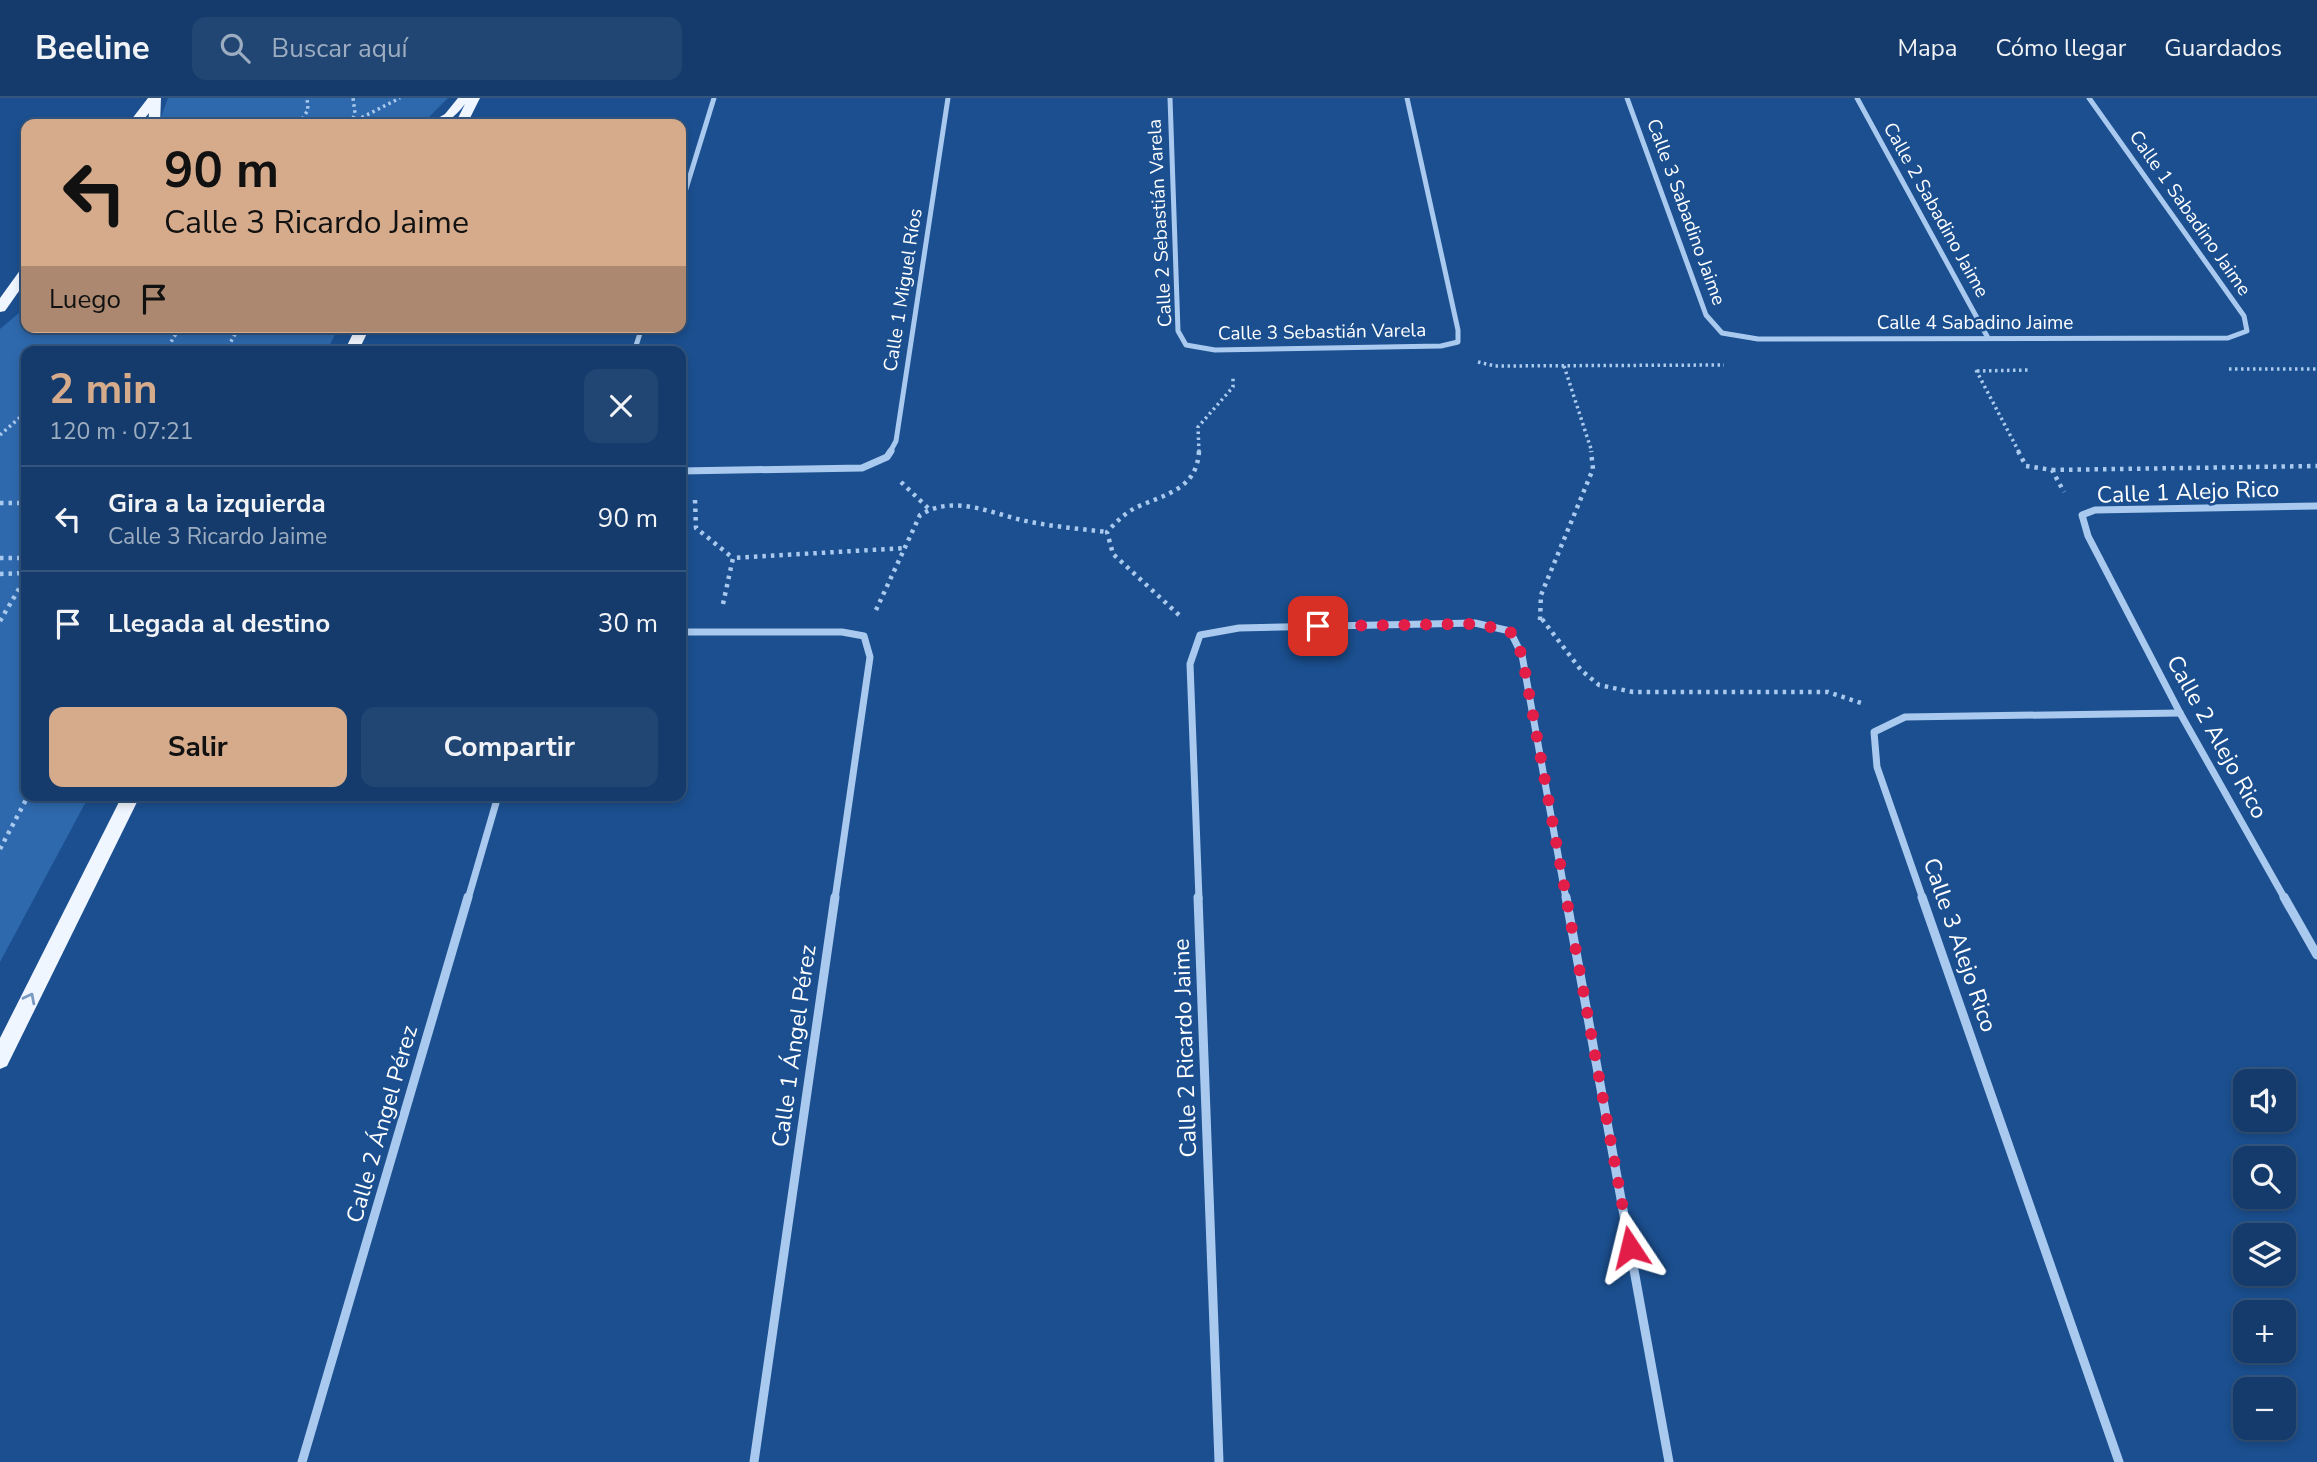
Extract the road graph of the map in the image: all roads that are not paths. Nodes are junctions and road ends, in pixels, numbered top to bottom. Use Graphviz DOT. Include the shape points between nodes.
graph roads {
  1 [pos="154,98"];
  2 [pos="464,98"];
  3 [pos="474,98"];
  4 [pos="714,98"];
  5 [pos="948,98"];
  6 [pos="1170,98"];
  7 [pos="1406,98"];
  8 [pos="1627,98"];
  9 [pos="1857,98"];
  10 [pos="2089,98"];
  11 [pos="138,119"];
  12 [pos="154,119"];
  13 [pos="443,119"];
  14 [pos="464,119"];
  15 [pos="686,189"];
  16 [pos="21,279"];
  17 [pos="21,291"];
  18 [pos="0,309"];
  19 [pos="1722,333"];
  20 [pos="1988,338"];
  21 [pos="2228,338"];
  22 [pos="1186,345"];
  23 [pos="686,471"];
  24 [pos="2317,506"];
  25 [pos="2088,536"];
  26 [pos="686,632"];
  27 [pos="2180,713"];
  28 [pos="129,801"];
  29 [pos="497,801"];
  30 [pos="2317,955"];
  31 [pos="0,1059"];
  32 [pos="302,1462"];
  33 [pos="754,1462"];
  34 [pos="1219,1462"];
  35 [pos="1669,1462"];
  36 [pos="2119,1462"];
  1 -- 11 [label="main road"];
  1 -- 12 [label="main road"];
  2 -- 13 [label="main road"];
  3 -- 14 [label="main road"];
  4 -- 15 [label="street"];
  5 -- 23 [label="street, Calle 1 Miguel Ríos" via="896,441 887,457 862,468"];
  6 -- 22 [label="street, Calle 2 Sebastián Varela" via="1178,331"];
  7 -- 22 [label="street, Calle 3 Sebastián Varela" via="1458,341 1441,346 1234,349"];
  8 -- 19 [label="street, Calle 3 Sabadino Jaime" via="1706,315"];
  9 -- 20 [label="street, Calle 2 Sabadino Jaime"];
  10 -- 21 [label="street, Calle 1 Sabadino Jaime" via="2244,316 2248,331"];
  16 -- 18 [label="main road"];
  17 -- 18 [label="main road"];
  19 -- 20 [label="street, Calle 4 Sabadino Jaime" via="1758,339"];
  20 -- 21 [label="street, Calle 4 Sabadino Jaime"];
  24 -- 25 [label="street, Calle 1 Alejo Rico" via="2095,510 2082,515"];
  25 -- 27 [label="street, Calle 2 Alejo Rico"];
  26 -- 33 [label="street, Calle 1 Ángel Pérez" via="842,632 864,636 870,657"];
  27 -- 30 [label="street, Calle 2 Alejo Rico"];
  27 -- 36 [label="street, Calle 3 Alejo Rico" via="1905,717 1874,732 1877,767"];
  31 -- 28 [label="main road, one-way"];
  29 -- 32 [label="street, Calle 2 Ángel Pérez"];
  34 -- 35 [label="street, Calle 2 Ricardo Jaime" via="1190,664 1200,635 1239,628 1461,624 1510,631 1522,655"];
}
